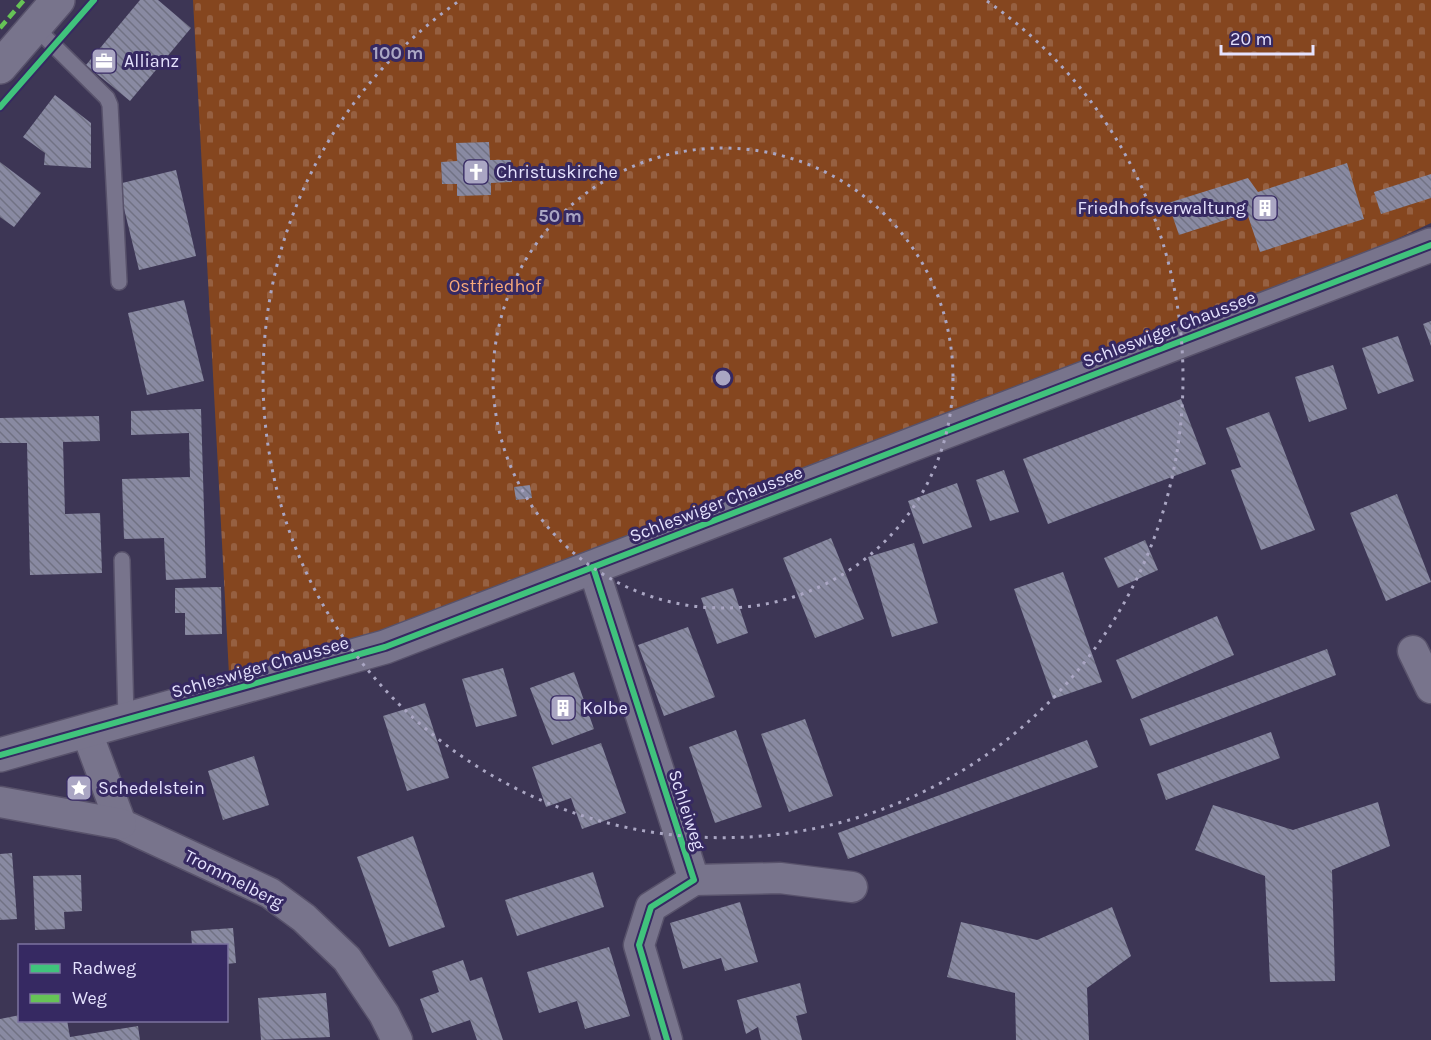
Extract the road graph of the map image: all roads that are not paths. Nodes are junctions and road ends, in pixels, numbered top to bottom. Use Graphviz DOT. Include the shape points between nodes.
graph roads {
  1 [pos="58,0"];
  2 [pos="35,27"];
  3 [pos="0,67"];
  4 [pos="1431,245"];
  5 [pos="119,282"];
  6 [pos="122,560"];
  7 [pos="593,567"];
  8 [pos="1413,651"];
  9 [pos="1431,688"];
  10 [pos="126,720"];
  11 [pos="86,730"];
  12 [pos="0,755"];
  13 [pos="0,802"];
  14 [pos="121,824"];
  15 [pos="694,880"];
  16 [pos="852,886"];
  17 [pos="397,1040"];
  18 [pos="667,1040"];
  1 -- 2 [label="street"];
  2 -- 3 [label="street"];
  2 -- 5 [label="lane" via="110,105"];
  4 -- 7 [label="street, Schleswiger Chaussee"];
  6 -- 10 [label="lane"];
  7 -- 10 [label="street, Schleswiger Chaussee" via="385,647"];
  7 -- 15 [label="street, Schleiweg"];
  8 -- 9 [label="street"];
  10 -- 11 [label="street, Schleswiger Chaussee"];
  11 -- 12 [label="street, Schleswiger Chaussee"];
  11 -- 14 [label="street"];
  13 -- 14 [label="street, Trommelberg"];
  14 -- 17 [label="street, Trommelberg" via="270,893 304,918 347,959"];
  15 -- 16 [label="street" via="780,878"];
  15 -- 18 [label="street" via="651,907 639,945"];
}
